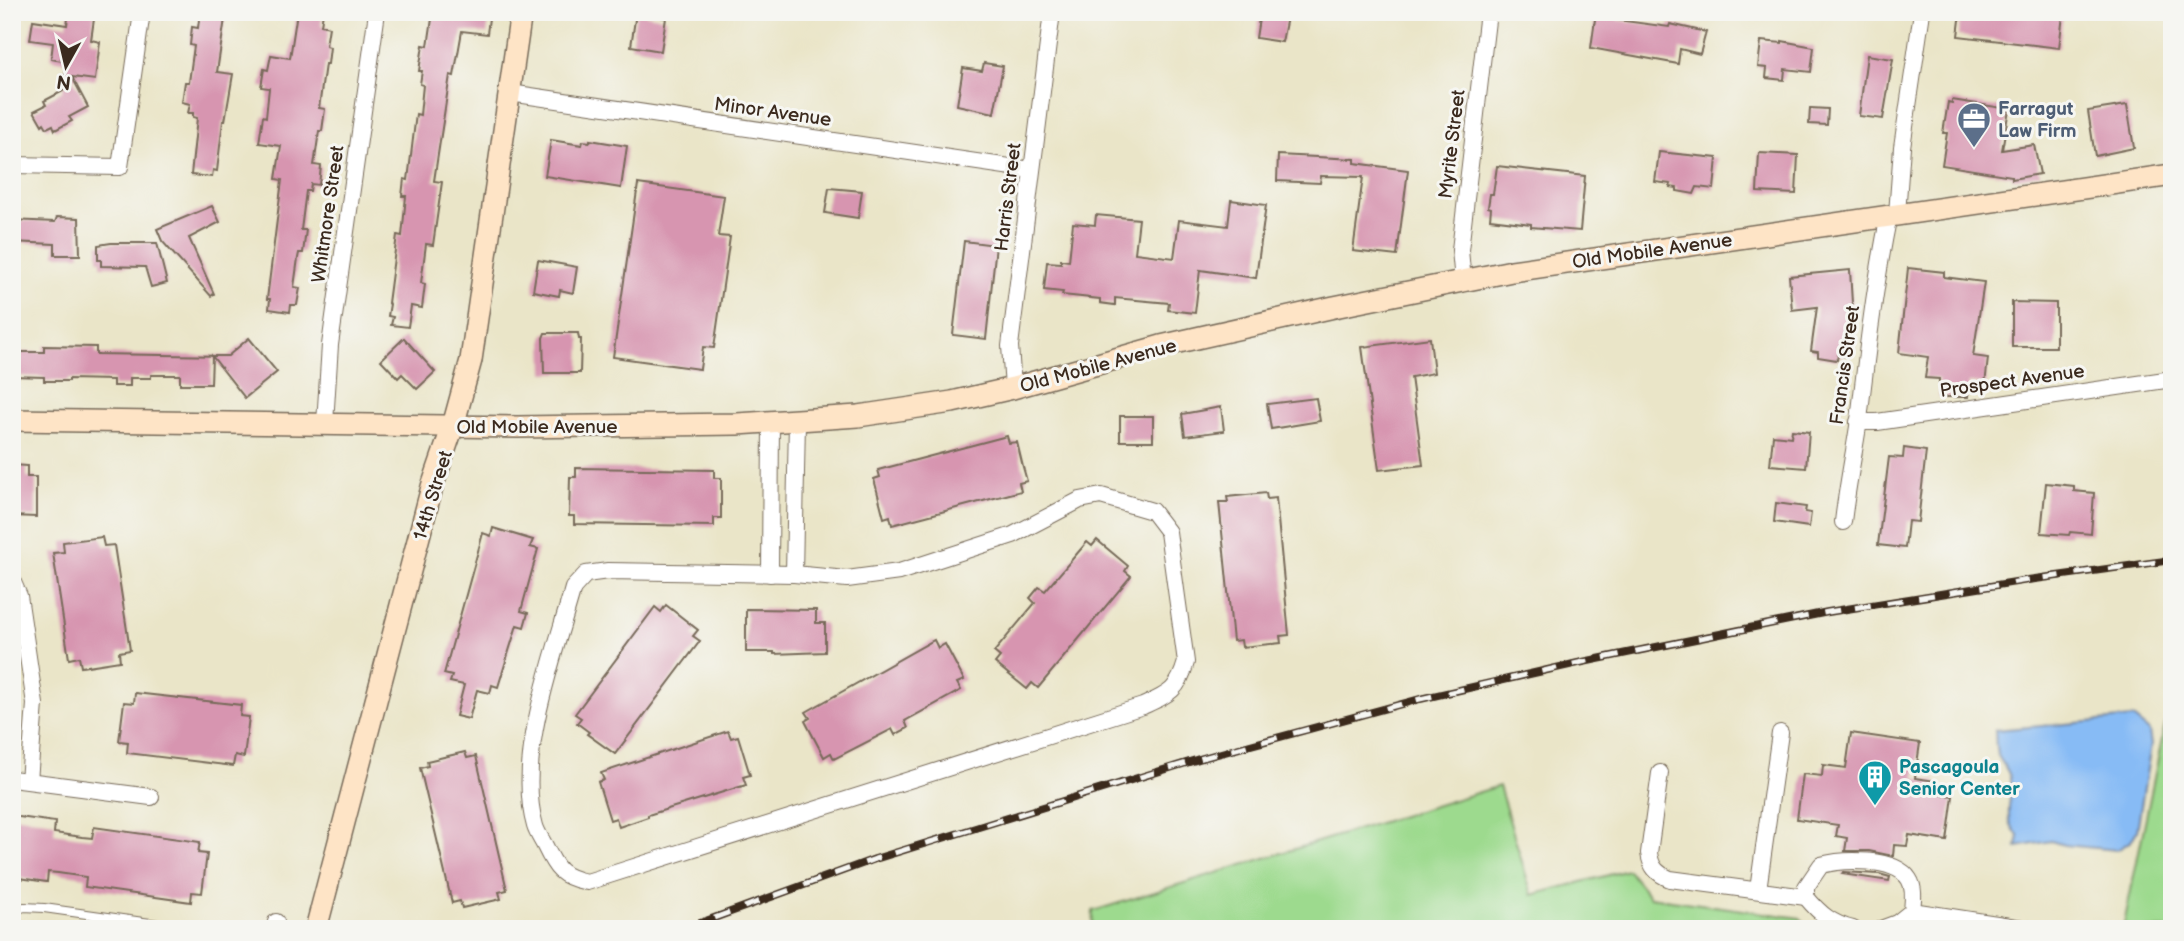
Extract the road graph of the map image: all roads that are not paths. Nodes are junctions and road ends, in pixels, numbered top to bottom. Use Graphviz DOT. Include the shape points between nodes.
graph roads {
  1 [pos="142,12"];
  2 [pos="377,12"];
  3 [pos="521,12"];
  4 [pos="1052,12"];
  5 [pos="1488,12"];
  6 [pos="1922,12"];
  7 [pos="510,93"];
  8 [pos="12,165"];
  9 [pos="1031,170"];
  10 [pos="2172,175"];
  11 [pos="1893,215"];
  12 [pos="1463,281"];
  13 [pos="2172,379"];
  14 [pos="1013,388"];
  15 [pos="12,420"];
  16 [pos="797,421"];
  17 [pos="771,422"];
  18 [pos="1858,422"];
  19 [pos="325,423"];
  20 [pos="453,426"];
  21 [pos="1843,522"];
  22 [pos="794,573"];
  23 [pos="771,574"];
  24 [pos="12,580"];
  25 [pos="1780,733"];
  26 [pos="1660,773"];
  27 [pos="12,779"];
  28 [pos="29,781"];
  29 [pos="151,796"];
  30 [pos="1758,890"];
  31 [pos="1806,897"];
  32 [pos="1912,911"];
  33 [pos="12,912"];
  34 [pos="193,929"];
  35 [pos="316,929"];
  36 [pos="1853,929"];
  37 [pos="1881,929"];
  38 [pos="2028,929"];
  1 -- 8 [label="street" via="120,167"];
  2 -- 19 [label="street, Whitmore Street" via="330,345"];
  3 -- 7 [label="main road, 14th Street"];
  4 -- 9 [label="street, Harris Street"];
  5 -- 12 [label="street, Myrite Street" via="1460,250"];
  6 -- 11 [label="street, Francis Street"];
  7 -- 9 [label="street, Minor Avenue"];
  7 -- 20 [label="main road, 14th Street" via="471,360"];
  9 -- 14 [label="street, Harris Street" via="1010,346"];
  10 -- 11 [label="main road, Old Mobile Avenue"];
  11 -- 12 [label="main road, Old Mobile Avenue"];
  11 -- 18 [label="street, Francis Street" via="1879,263"];
  12 -- 14 [label="main road, Old Mobile Avenue" via="1161,346"];
  13 -- 18 [label="street, Prospect Avenue"];
  14 -- 16 [label="main road, Old Mobile Avenue" via="902,410"];
  15 -- 19 [label="main road, Old Mobile Avenue"];
  16 -- 17 [label="main road, Old Mobile Avenue"];
  16 -- 22 [label="street"];
  17 -- 20 [label="main road, Old Mobile Avenue"];
  17 -- 23 [label="street"];
  18 -- 21 [label="street, Francis Street"];
  19 -- 20 [label="main road, Old Mobile Avenue"];
  20 -- 35 [label="main road, 14th Street" via="432,487"];
  22 -- 23 [label="street"];
  22 -- 23 [label="street" via="847,579 899,572 1013,535 1080,500 1101,496 1152,511 1167,532 1186,662 1181,682 1169,694 1143,706 587,882 569,878 554,865 535,827 530,786 534,730 573,588 586,574 608,571"];
  24 -- 28 [label="street" via="19,596 35,704"];
  25 -- 30 [label="street"];
  26 -- 30 [label="street" via="1649,853 1658,873 1670,879"];
  27 -- 28 [label="street"];
  28 -- 29 [label="street"];
  30 -- 31 [label="street"];
  31 -- 32 [label="street" via="1806,887 1821,865 1840,860 1871,863 1896,868 1909,879 1914,893"];
  31 -- 36 [label="street" via="1819,913"];
  32 -- 37 [label="street"];
  32 -- 38 [label="street"];
  33 -- 34 [label="lane" via="24,906"];
}
